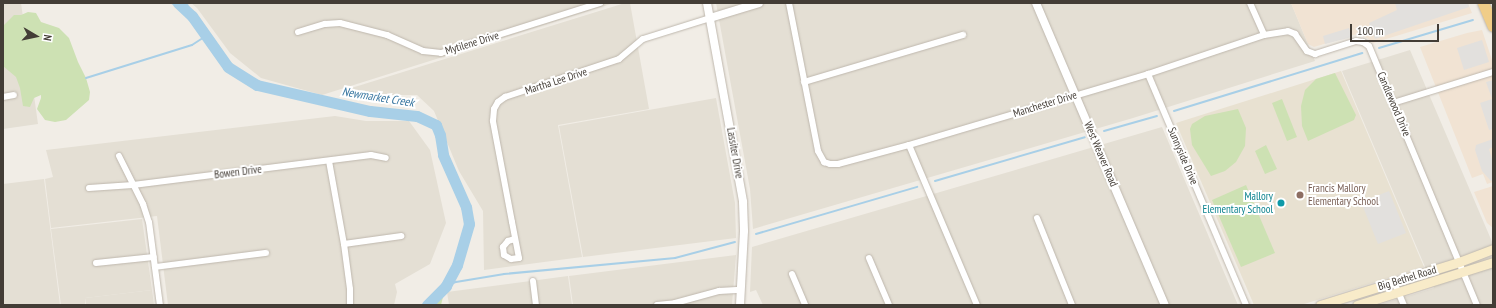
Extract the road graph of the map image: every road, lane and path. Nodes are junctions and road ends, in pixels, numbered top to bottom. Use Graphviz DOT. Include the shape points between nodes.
graph roads {
  1 [pos="600,3"];
  2 [pos="707,3"];
  3 [pos="759,3"];
  4 [pos="789,3"];
  5 [pos="1036,3"];
  6 [pos="1250,3"];
  7 [pos="1483,3"];
  8 [pos="710,18"];
  9 [pos="1493,26"];
  10 [pos="298,32"];
  11 [pos="963,35"];
  12 [pos="1264,35"];
  13 [pos="1493,72"];
  14 [pos="1148,74"];
  15 [pos="804,82"];
  16 [pos="1076,95"];
  17 [pos="14,96"];
  18 [pos="3,97"];
  19 [pos="1393,103"];
  20 [pos="909,145"];
  21 [pos="119,156"];
  22 [pos="386,158"];
  23 [pos="329,161"];
  24 [pos="133,185"];
  25 [pos="89,188"];
  26 [pos="1037,218"];
  27 [pos="401,236"];
  28 [pos="515,239"];
  29 [pos="344,244"];
  30 [pos="1493,249"];
  31 [pos="266,253"];
  32 [pos="154,257"];
  33 [pos="869,258"];
  34 [pos="1459,262"];
  35 [pos="1493,262"];
  36 [pos="96,263"];
  37 [pos="155,267"];
  38 [pos="1463,272"];
  39 [pos="792,274"];
  40 [pos="532,281"];
  41 [pos="1394,282"];
  42 [pos="741,290"];
  43 [pos="1398,292"];
  44 [pos="160,305"];
  45 [pos="350,305"];
  46 [pos="536,305"];
  47 [pos="657,305"];
  48 [pos="740,305"];
  49 [pos="805,305"];
  50 [pos="889,305"];
  51 [pos="977,305"];
  52 [pos="1072,305"];
  53 [pos="1165,305"];
  54 [pos="1246,305"];
  55 [pos="1320,305"];
  56 [pos="1358,305"];
  57 [pos="1404,305"];
  58 [pos="1477,305"];
  1 -- 10 [label="street, Mytilene Drive" via="441,53 423,51 388,35 340,23 325,24"];
  2 -- 8 [label="street, Lassiter Drive"];
  3 -- 8 [label="street, Martha Lee Drive"];
  4 -- 15 [label="street"];
  5 -- 16 [label="street, West Weaver Road"];
  6 -- 12 [label="street"];
  7 -- 9 [label="highway"];
  8 -- 28 [label="street, Martha Lee Drive" via="643,39 635,43 629,52 619,59 506,97 498,102 494,109 493,121"];
  8 -- 42 [label="street, Lassiter Drive" via="743,202"];
  11 -- 15 [label="street"];
  12 -- 14 [label="street, Manchester Drive"];
  12 -- 19 [label="street, Candlewood Drive" via="1288,31 1295,34 1307,52 1315,54 1363,42 1369,46"];
  13 -- 19 [label="street"];
  14 -- 16 [label="street, Manchester Drive"];
  14 -- 54 [label="street, Sunnyside Drive"];
  15 -- 20 [label="street, Manchester Drive" via="818,151 824,162 838,164"];
  16 -- 20 [label="street, Manchester Drive"];
  16 -- 53 [label="street, West Weaver Road"];
  17 -- 18 [label="street"];
  19 -- 34 [label="street, Candlewood Drive"];
  20 -- 51 [label="street"];
  21 -- 24 [label="street"];
  22 -- 23 [label="street, Bowen Drive" via="371,155"];
  23 -- 24 [label="street, Bowen Drive"];
  23 -- 29 [label="street"];
  24 -- 25 [label="street, Bowen Drive"];
  24 -- 32 [label="street" via="145,210"];
  26 -- 52 [label="street"];
  27 -- 29 [label="street"];
  28 -- 28 [label="street, Martha Lee Drive" via="504,244 503,251 507,257 519,258"];
  29 -- 45 [label="street"];
  30 -- 34 [label="main road, Big Bethel Road"];
  31 -- 37 [label="street"];
  32 -- 36 [label="street"];
  32 -- 37 [label="street"];
  33 -- 50 [label="street"];
  34 -- 38 [label="street, Candlewood Drive"];
  34 -- 41 [label="main road, Big Bethel Road"];
  35 -- 38 [label="main road, Big Bethel Road"];
  37 -- 44 [label="street"];
  38 -- 43 [label="main road, Big Bethel Road"];
  38 -- 58 [label="street, Candlewood Drive"];
  39 -- 49 [label="street"];
  40 -- 46 [label="street"];
  41 -- 43 [label="street"];
  41 -- 55 [label="main road, Big Bethel Road"];
  42 -- 47 [label="street" via="719,291 676,303"];
  42 -- 48 [label="street, Lassiter Drive"];
  43 -- 56 [label="main road, Big Bethel Road"];
  43 -- 57 [label="street"];
}
